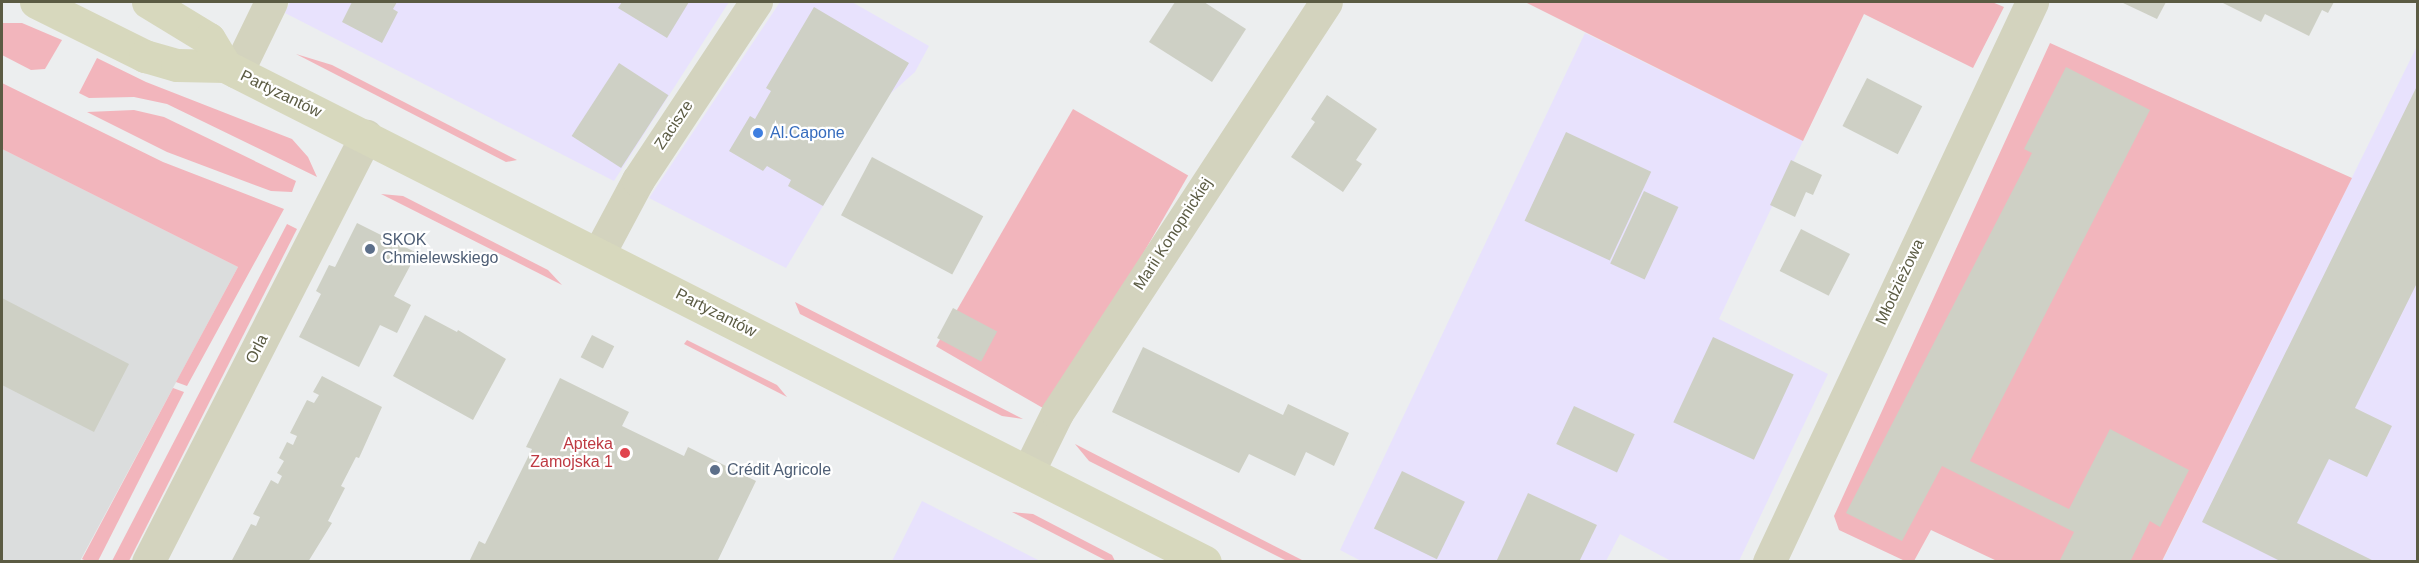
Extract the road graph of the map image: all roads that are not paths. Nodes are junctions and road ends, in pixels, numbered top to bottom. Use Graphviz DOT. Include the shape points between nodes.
graph roads {
  1 [pos="36,2"];
  2 [pos="148,2"];
  3 [pos="271,2"];
  4 [pos="756,2"];
  5 [pos="1326,2"];
  6 [pos="2032,2"];
  7 [pos="231,69"];
  8 [pos="366,136"];
  9 [pos="599,253"];
  10 [pos="1028,472"];
  11 [pos="148,561"];
  12 [pos="1205,561"];
  13 [pos="1769,561"];
  1 -- 7 [label="main road, Partyzantów" via="145,56 177,64"];
  2 -- 7 [label="main road, Partyzantów" via="209,39"];
  3 -- 7 [label="street"];
  4 -- 9 [label="street, Zacisze" via="638,180"];
  5 -- 10 [label="street, Marii Konopnickiej" via="1057,413"];
  6 -- 13 [label="street, Młodzieżowa"];
  7 -- 8 [label="main road, Partyzantów"];
  8 -- 9 [label="main road, Partyzantów"];
  8 -- 11 [label="street, Orla"];
  9 -- 10 [label="main road, Partyzantów"];
  10 -- 12 [label="main road, Partyzantów"];
}
